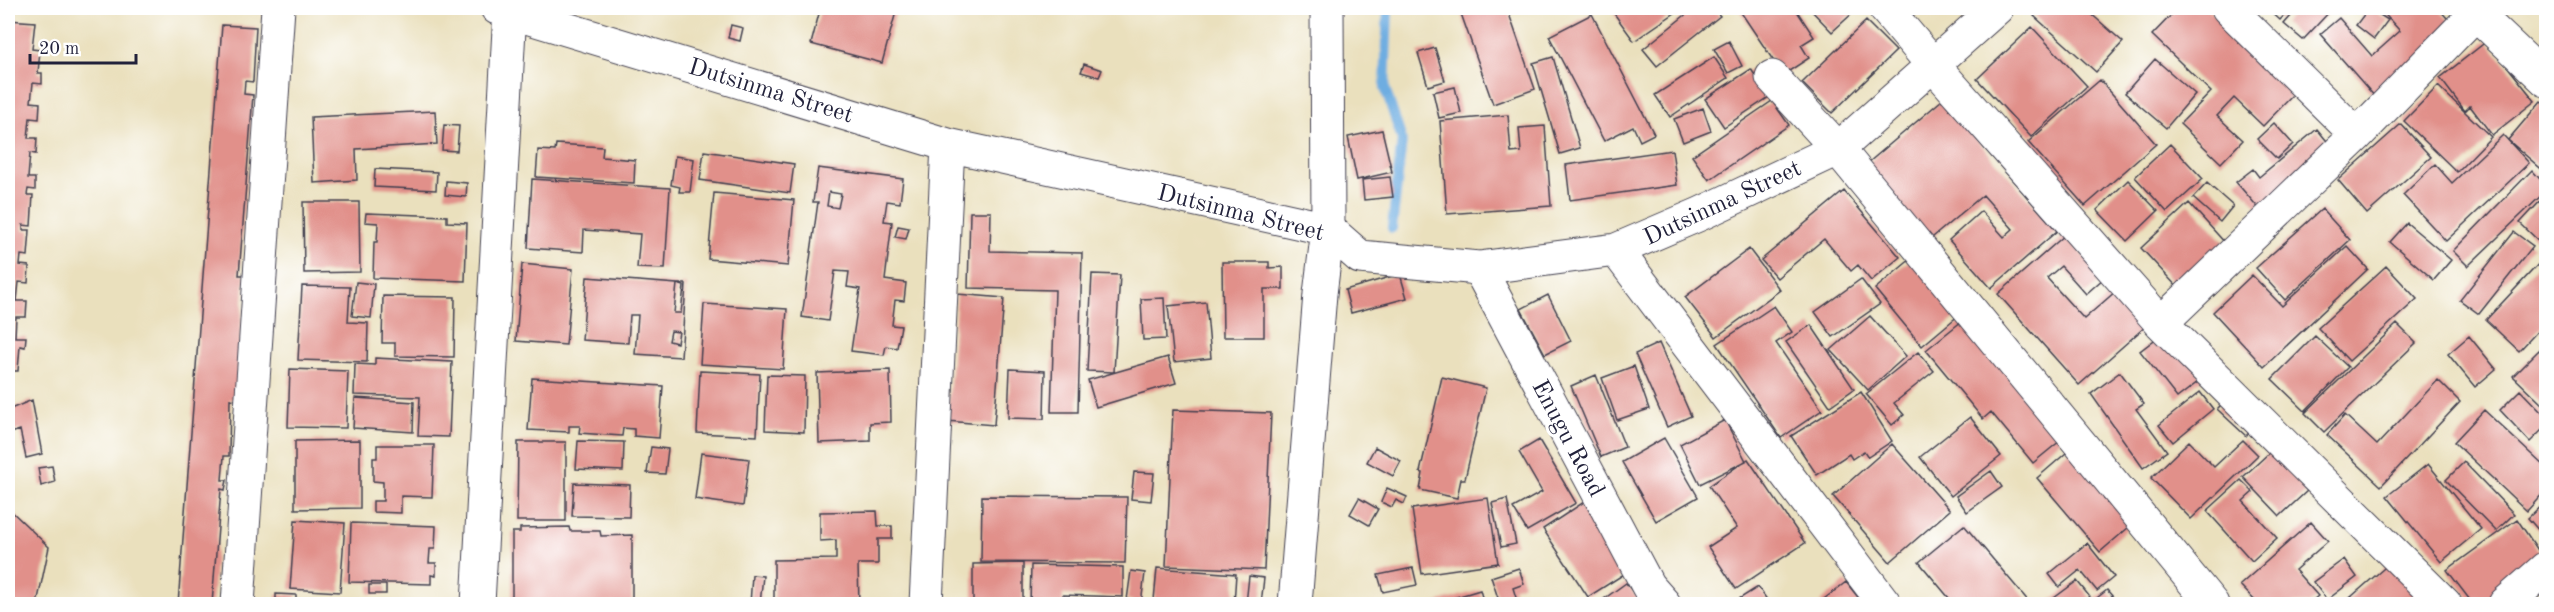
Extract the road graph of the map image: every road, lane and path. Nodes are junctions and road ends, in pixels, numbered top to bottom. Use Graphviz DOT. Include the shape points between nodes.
graph roads {
  1 [pos="278,8"];
  2 [pos="1327,8"];
  3 [pos="1885,8"];
  4 [pos="1997,8"];
  5 [pos="2228,8"];
  6 [pos="503,9"];
  7 [pos="2473,10"];
  8 [pos="1933,66"];
  9 [pos="1772,77"];
  10 [pos="2547,80"];
  11 [pos="2357,135"];
  12 [pos="948,145"];
  13 [pos="1838,149"];
  14 [pos="1328,229"];
  15 [pos="1616,250"];
  16 [pos="1479,268"];
  17 [pos="2161,323"];
  18 [pos="2547,568"];
  19 [pos="238,604"];
  20 [pos="478,604"];
  21 [pos="926,604"];
  22 [pos="1295,604"];
  23 [pos="1664,604"];
  24 [pos="1885,604"];
  25 [pos="2212,604"];
  26 [pos="2445,604"];
  27 [pos="2505,604"];
  1 -- 19 [label="street"];
  2 -- 14 [label="street"];
  3 -- 8 [label="street"];
  4 -- 8 [label="street, Dutsinma Street"];
  5 -- 11 [label="street"];
  6 -- 12 [label="street, Dutsinma Street"];
  6 -- 20 [label="street"];
  7 -- 10 [label="street"];
  7 -- 11 [label="street"];
  8 -- 13 [label="street, Dutsinma Street"];
  8 -- 17 [label="street"];
  9 -- 13 [label="street"];
  11 -- 17 [label="street"];
  12 -- 14 [label="street, Dutsinma Street"];
  12 -- 21 [label="street"];
  13 -- 15 [label="street, Dutsinma Street"];
  13 -- 25 [label="street"];
  14 -- 16 [label="street, Dutsinma Street" via="1360,256"];
  14 -- 22 [label="street"];
  15 -- 16 [label="street, Dutsinma Street"];
  15 -- 24 [label="street"];
  16 -- 23 [label="street, Enugu Road" via="1648,586"];
  17 -- 26 [label="street"];
  18 -- 27 [label="street"];
}
